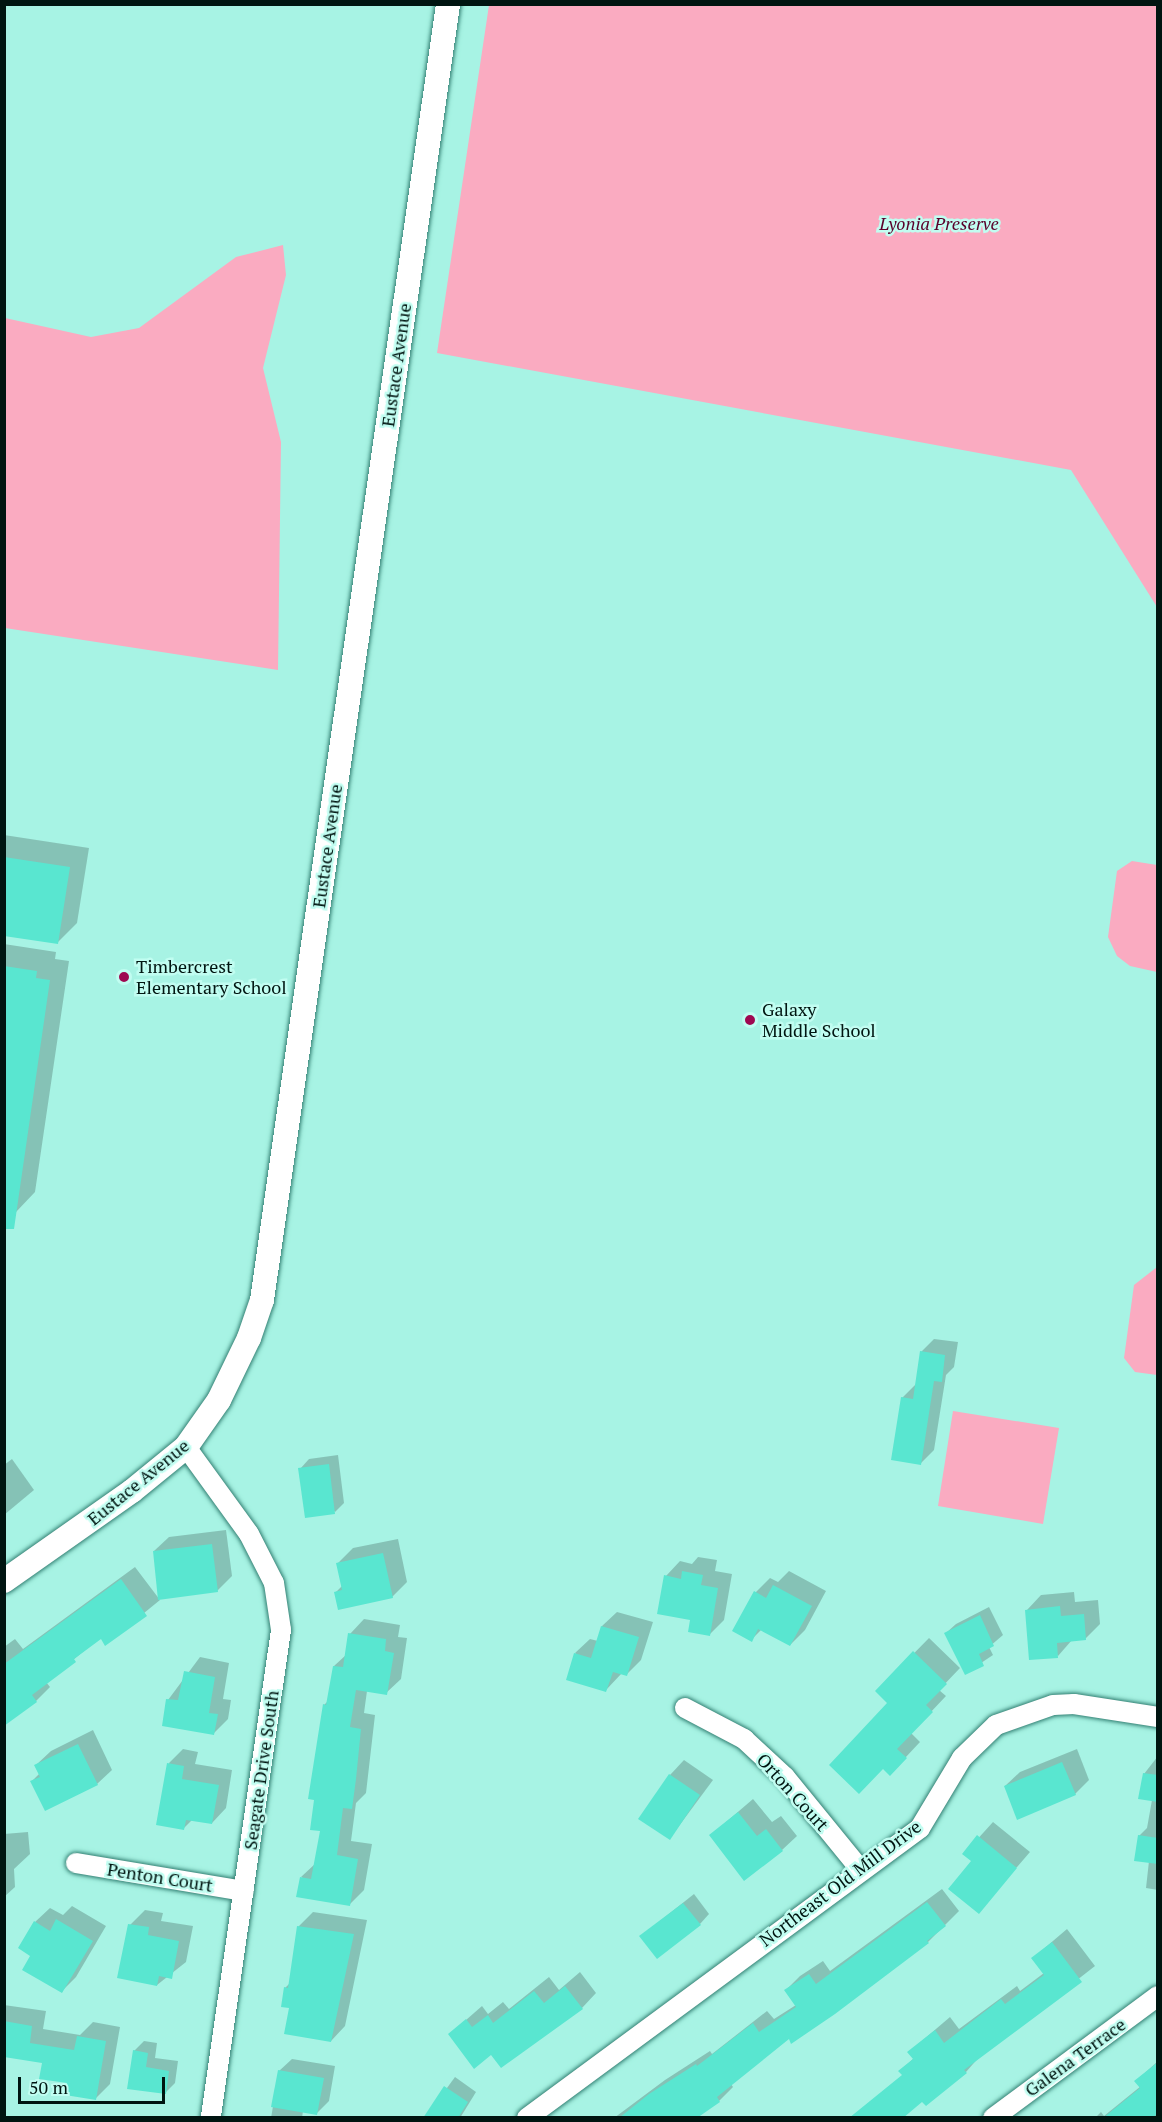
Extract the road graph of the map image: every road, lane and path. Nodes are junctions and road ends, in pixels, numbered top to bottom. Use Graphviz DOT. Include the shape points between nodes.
graph roads {
  1 [pos="448,4"];
  2 [pos="186,1448"];
  3 [pos="4,1581"];
  4 [pos="685,1708"];
  5 [pos="1158,1717"];
  6 [pos="76,1863"];
  7 [pos="860,1869"];
  8 [pos="244,1891"];
  9 [pos="1158,1996"];
  10 [pos="211,2118"];
  11 [pos="527,2118"];
  12 [pos="993,2118"];
  1 -- 2 [label="street, Eustace Avenue" via="262,1300 249,1338 219,1400"];
  2 -- 3 [label="street, Eustace Avenue"];
  2 -- 8 [label="street, Seagate Drive South" via="254,1544 274,1583 281,1630"];
  4 -- 7 [label="street, Orton Court" via="744,1739 777,1770"];
  5 -- 7 [label="street, Northeast Old Mill Drive" via="1074,1704 1042,1707 1009,1718 981,1737 962,1758 920,1828"];
  6 -- 8 [label="street, Penton Court"];
  7 -- 11 [label="street, Northeast Old Mill Drive"];
  8 -- 10 [label="street, Seagate Drive South"];
  9 -- 12 [label="street, Galena Terrace"];
}
